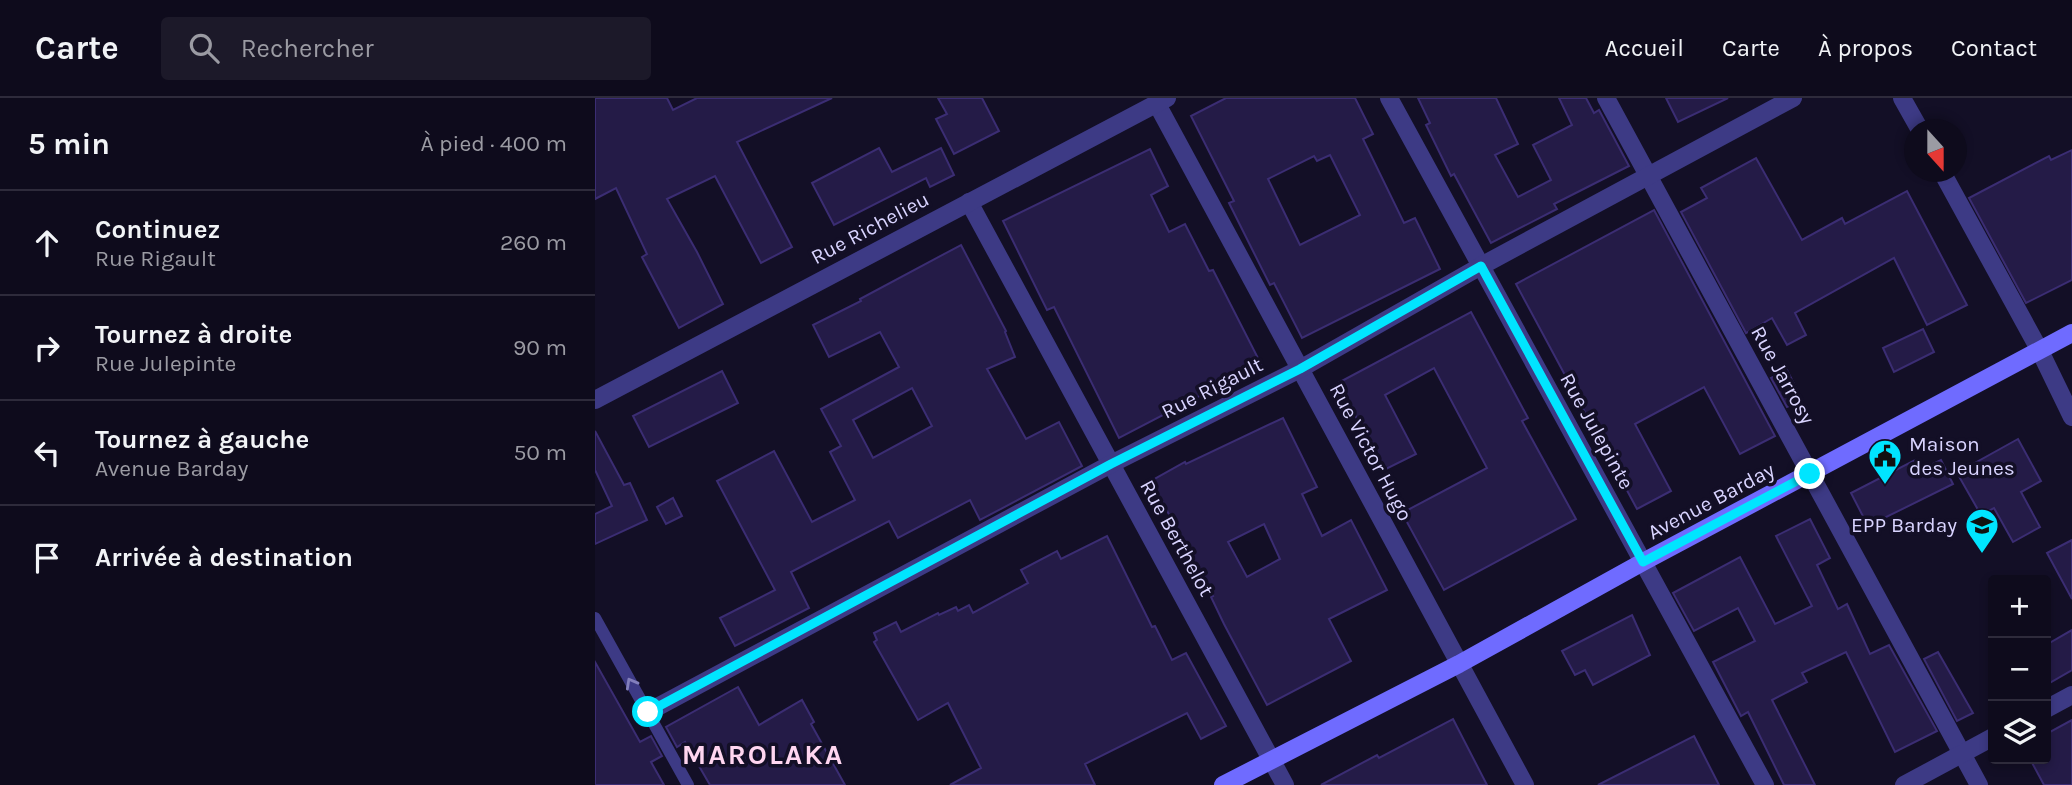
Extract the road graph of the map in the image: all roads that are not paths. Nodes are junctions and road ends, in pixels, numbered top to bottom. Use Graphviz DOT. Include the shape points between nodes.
graph roads {
  1 [pos="1389,98"];
  2 [pos="1606,98"];
  3 [pos="1793,98"];
  4 [pos="1902,98"];
  5 [pos="1162,101"];
  6 [pos="1914,119"];
  7 [pos="1649,176"];
  8 [pos="1948,182"];
  9 [pos="969,202"];
  10 [pos="1481,266"];
  11 [pos="2072,333"];
  12 [pos="2040,351"];
  13 [pos="1300,369"];
  14 [pos="595,400"];
  15 [pos="2072,417"];
  16 [pos="1111,464"];
  17 [pos="1810,474"];
  18 [pos="1643,562"];
  19 [pos="595,618"];
  20 [pos="1459,664"];
  21 [pos="2072,695"];
  22 [pos="2051,706"];
  23 [pos="648,712"];
  24 [pos="1988,740"];
  25 [pos="1962,754"];
  26 [pos="1272,760"];
  27 [pos="688,785"];
  28 [pos="1223,785"];
  29 [pos="1285,785"];
  30 [pos="1525,785"];
  31 [pos="1765,785"];
  32 [pos="1903,785"];
  33 [pos="1979,785"];
  1 -- 10 [label="street, Rue Julepinte"];
  2 -- 7 [label="street, Rue Jarrosy"];
  3 -- 7 [label="street, Rue Rigault"];
  4 -- 6 [label="street"];
  5 -- 9 [label="street, Rue Richelieu"];
  5 -- 13 [label="street, Rue Victor Hugo"];
  7 -- 10 [label="street, Rue Rigault"];
  7 -- 17 [label="street, Rue Jarrosy"];
  8 -- 12 [label="street"];
  9 -- 14 [label="street, Rue Richelieu"];
  9 -- 16 [label="street, Rue Berthelot"];
  10 -- 13 [label="street, Rue Rigault"];
  10 -- 18 [label="street, Rue Julepinte"];
  11 -- 12 [label="main road, Avenue Barday"];
  12 -- 15 [label="street"];
  12 -- 17 [label="main road, Avenue Barday"];
  13 -- 16 [label="street, Rue Rigault"];
  13 -- 20 [label="street, Rue Victor Hugo"];
  16 -- 23 [label="street, Rue Rigault"];
  16 -- 26 [label="street, Rue Berthelot"];
  17 -- 18 [label="main road, Avenue Barday"];
  17 -- 25 [label="street, Rue Jarrosy"];
  18 -- 20 [label="main road, Avenue Barday"];
  18 -- 31 [label="street, Rue Julepinte"];
  23 -- 19 [label="lane, one-way"];
  20 -- 26 [label="main road, Avenue Barday"];
  20 -- 30 [label="street, Rue Victor Hugo"];
  21 -- 22 [label="street"];
  23 -- 27 [label="lane"];
  24 -- 25 [label="street"];
  25 -- 32 [label="street"];
  25 -- 33 [label="street, Rue Jarrosy"];
  26 -- 28 [label="main road, Avenue Barday"];
  26 -- 29 [label="street, Rue Berthelot"];
}
